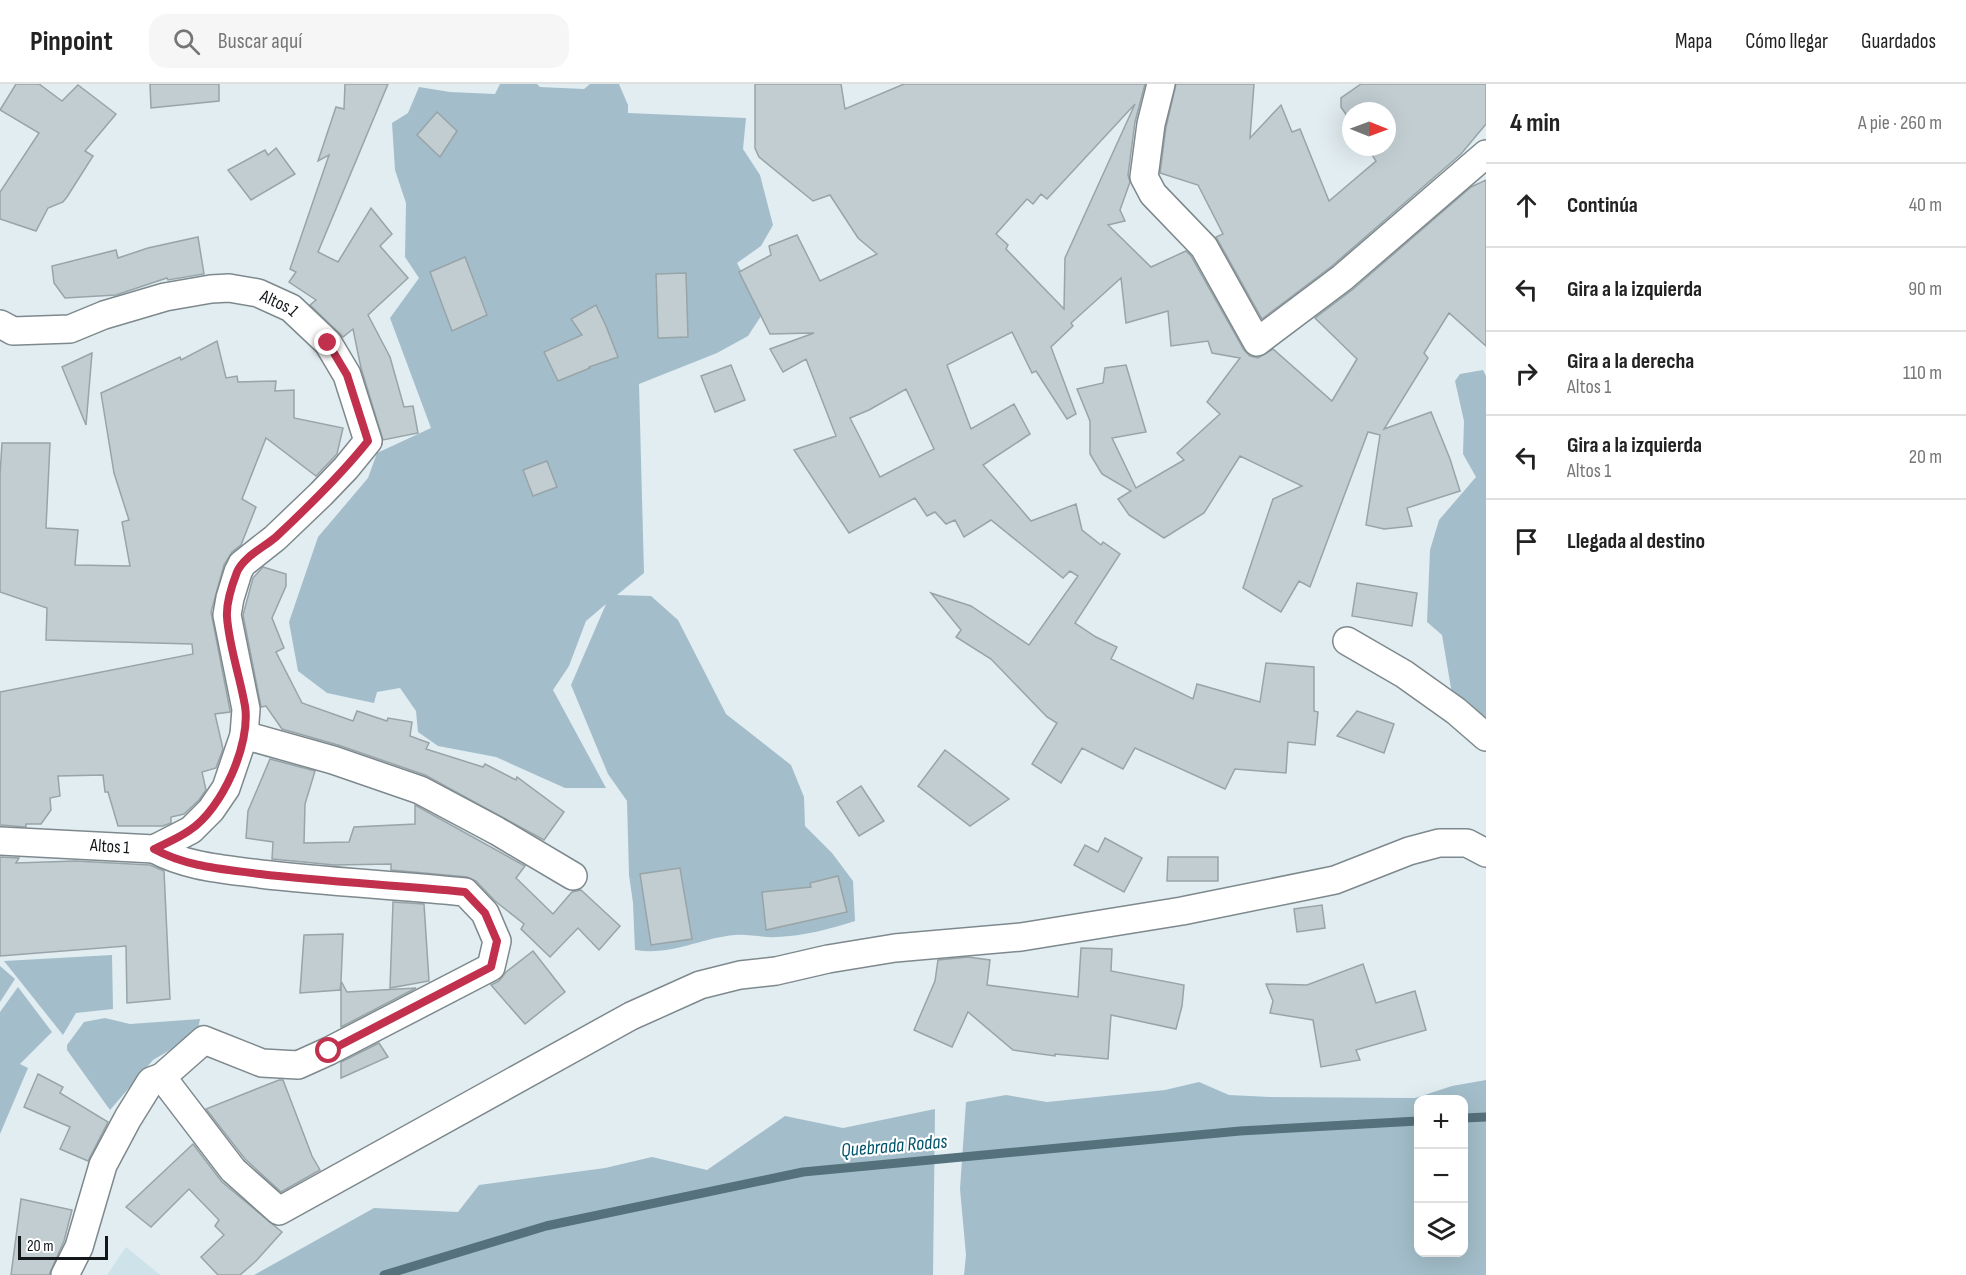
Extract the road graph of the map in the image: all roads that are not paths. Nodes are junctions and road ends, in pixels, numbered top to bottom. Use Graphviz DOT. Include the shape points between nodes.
graph roads {
  1 [pos="1161,84"];
  2 [pos="1486,154"];
  3 [pos="0,324"];
  4 [pos="1347,641"];
  5 [pos="244,735"];
  6 [pos="1486,736"];
  7 [pos="0,841"];
  8 [pos="154,849"];
  9 [pos="1486,853"];
  10 [pos="573,876"];
  11 [pos="162,1077"];
  12 [pos="65,1275"];
  1 -- 2 [label="street" via="1144,177 1153,194 1204,247 1257,342 1342,278"];
  3 -- 5 [label="street, Altos 1" via="13,331 70,329 165,297 229,288 258,293 291,308 328,343 347,375 368,441 321,494 242,564 230,597 227,615 246,709"];
  4 -- 6 [label="street" via="1404,674"];
  5 -- 8 [label="street, Altos 1" via="226,788 211,810 191,830"];
  5 -- 10 [label="street" via="420,790"];
  7 -- 8 [label="street, Altos 1"];
  8 -- 11 [label="street" via="171,859 205,867 465,892 485,913 497,941 491,967 298,1065 262,1063 204,1040"];
  9 -- 11 [label="street" via="1467,843 1439,843 1335,880 1182,911 1021,938 895,948 700,985 631,1016 279,1211 233,1170"];
  11 -- 12 [label="street" via="151,1081 103,1165 79,1247"];
}
